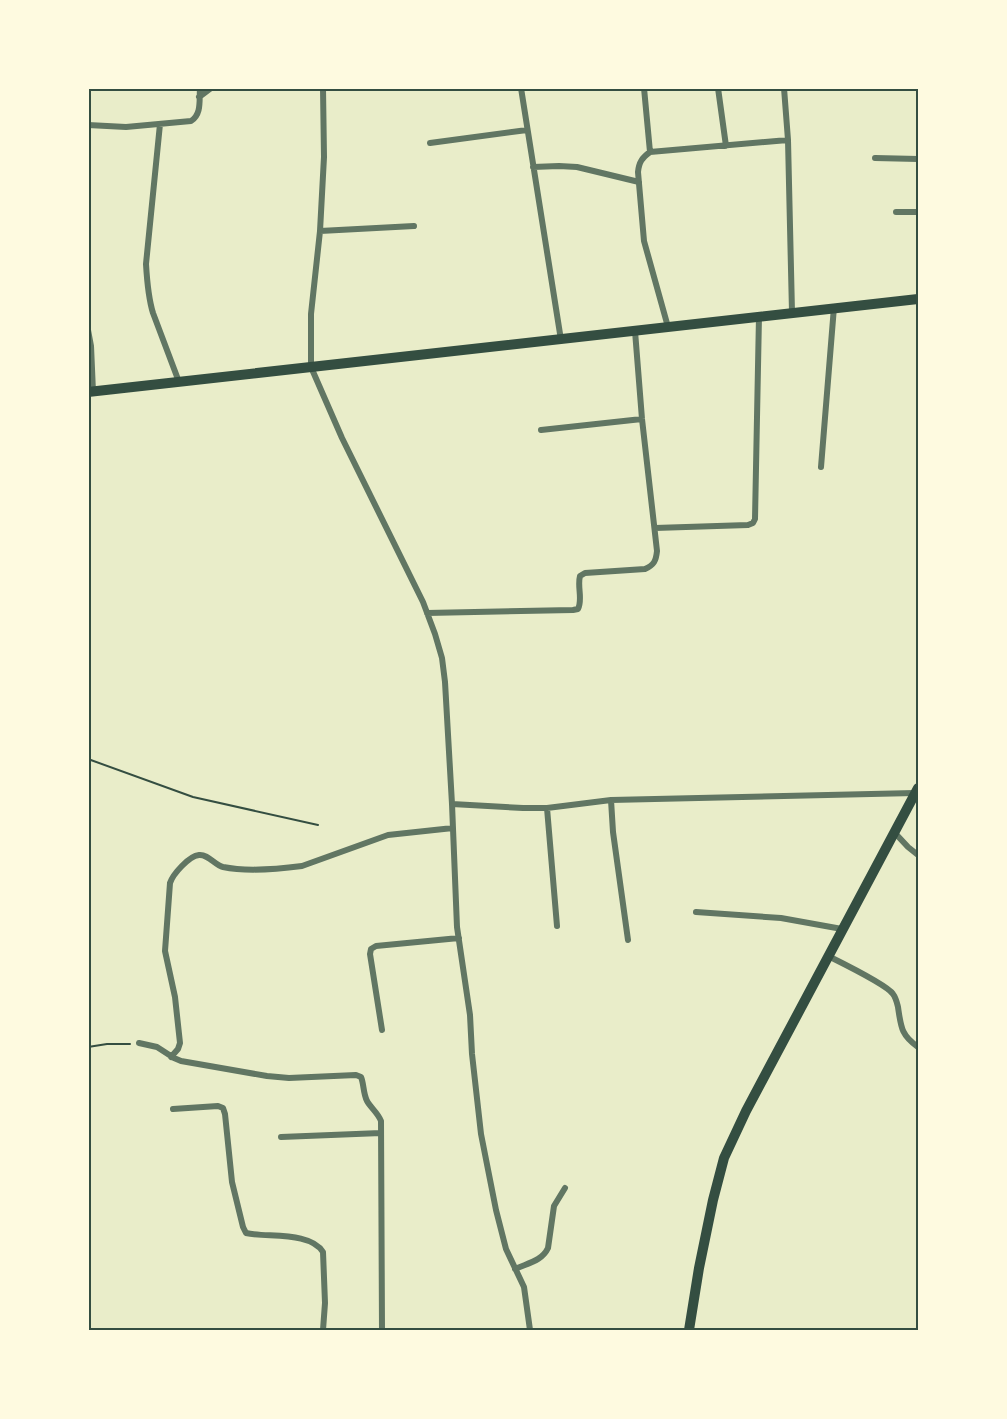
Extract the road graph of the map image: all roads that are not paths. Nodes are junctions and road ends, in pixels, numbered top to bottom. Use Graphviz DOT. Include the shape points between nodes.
graph roads {
  1 [pos="200,88"];
  2 [pos="212,88"];
  3 [pos="322,88"];
  4 [pos="521,88"];
  5 [pos="644,88"];
  6 [pos="718,88"];
  7 [pos="784,88"];
  8 [pos="200,97"];
  9 [pos="88,124"];
  10 [pos="160,124"];
  11 [pos="527,130"];
  12 [pos="788,140"];
  13 [pos="430,143"];
  14 [pos="726,146"];
  15 [pos="650,152"];
  16 [pos="875,158"];
  17 [pos="918,159"];
  18 [pos="533,167"];
  19 [pos="639,182"];
  20 [pos="896,212"];
  21 [pos="918,212"];
  22 [pos="414,226"];
  23 [pos="320,231"];
  24 [pos="918,299"];
  25 [pos="834,308"];
  26 [pos="792,312"];
  27 [pos="759,316"];
  28 [pos="668,327"];
  29 [pos="88,330"];
  30 [pos="635,331"];
  31 [pos="561,340"];
  32 [pos="310,367"];
  33 [pos="179,383"];
  34 [pos="91,392"];
  35 [pos="642,419"];
  36 [pos="541,430"];
  37 [pos="821,467"];
  38 [pos="655,528"];
  39 [pos="427,613"];
  40 [pos="917,790"];
  41 [pos="611,800"];
  42 [pos="452,804"];
  43 [pos="547,808"];
  44 [pos="453,828"];
  45 [pos="894,832"];
  46 [pos="918,855"];
  47 [pos="696,912"];
  48 [pos="557,926"];
  49 [pos="842,928"];
  50 [pos="459,938"];
  51 [pos="628,939"];
  52 [pos="828,956"];
  53 [pos="382,1029"];
  54 [pos="139,1043"];
  55 [pos="918,1047"];
  56 [pos="171,1057"];
  57 [pos="173,1109"];
  58 [pos="381,1133"];
  59 [pos="281,1137"];
  60 [pos="565,1188"];
  61 [pos="515,1269"];
  62 [pos="323,1330"];
  63 [pos="329,1330"];
  64 [pos="382,1330"];
  65 [pos="530,1330"];
  66 [pos="689,1330"];
  1 -- 8 [label="street"];
  2 -- 8 [label="street"];
  3 -- 23 [label="street"];
  4 -- 11 [label="street"];
  5 -- 15 [label="street"];
  6 -- 14 [label="street"];
  7 -- 12 [label="street"];
  8 -- 10 [label="street" via="196,118"];
  9 -- 10 [label="street"];
  10 -- 33 [label="street" via="146,264 150,303"];
  11 -- 13 [label="street"];
  11 -- 18 [label="street"];
  12 -- 14 [label="street"];
  12 -- 26 [label="street"];
  14 -- 15 [label="street"];
  15 -- 19 [label="street" via="639,163"];
  16 -- 17 [label="street"];
  18 -- 19 [label="street" via="577,167"];
  18 -- 31 [label="street"];
  19 -- 28 [label="street" via="644,241"];
  20 -- 21 [label="street"];
  22 -- 23 [label="street"];
  23 -- 32 [label="street"];
  24 -- 25 [label="main road"];
  25 -- 26 [label="main road"];
  25 -- 37 [label="street"];
  26 -- 27 [label="main road"];
  27 -- 28 [label="main road"];
  27 -- 38 [label="street" via="755,519 748,525"];
  28 -- 30 [label="main road"];
  29 -- 34 [label="street"];
  30 -- 31 [label="main road"];
  30 -- 35 [label="street"];
  31 -- 32 [label="main road"];
  32 -- 33 [label="main road"];
  32 -- 39 [label="street"];
  33 -- 34 [label="main road"];
  35 -- 36 [label="street"];
  35 -- 38 [label="street"];
  38 -- 39 [label="street" via="657,551 653,566 585,573 579,581 578,609"];
  39 -- 42 [label="street" via="445,682"];
  40 -- 41 [label="street"];
  40 -- 45 [label="main road"];
  41 -- 43 [label="street"];
  41 -- 51 [label="street"];
  42 -- 43 [label="street"];
  42 -- 44 [label="street"];
  43 -- 48 [label="street"];
  44 -- 50 [label="street"];
  44 -- 56 [label="street" via="388,835 302,866 227,867 205,855 192,857 170,883 165,951 180,1043"];
  45 -- 46 [label="street"];
  45 -- 49 [label="main road"];
  47 -- 49 [label="street" via="781,918"];
  49 -- 52 [label="main road"];
  50 -- 53 [label="street" via="371,949"];
  50 -- 61 [label="street" via="481,1134 496,1210"];
  52 -- 55 [label="street" via="891,991 905,1036"];
  52 -- 66 [label="main road" via="724,1158"];
  54 -- 56 [label="street" via="157,1047"];
  56 -- 58 [label="street" via="267,1076 356,1075 361,1077 368,1103 379,1116"];
  57 -- 62 [label="street" via="223,1108 232,1182 246,1233 294,1237 320,1247"];
  58 -- 59 [label="street"];
  58 -- 64 [label="street"];
  60 -- 61 [label="street" via="554,1206 545,1254"];
  61 -- 65 [label="street" via="524,1287"];
  62 -- 63 [label="street"];
}
